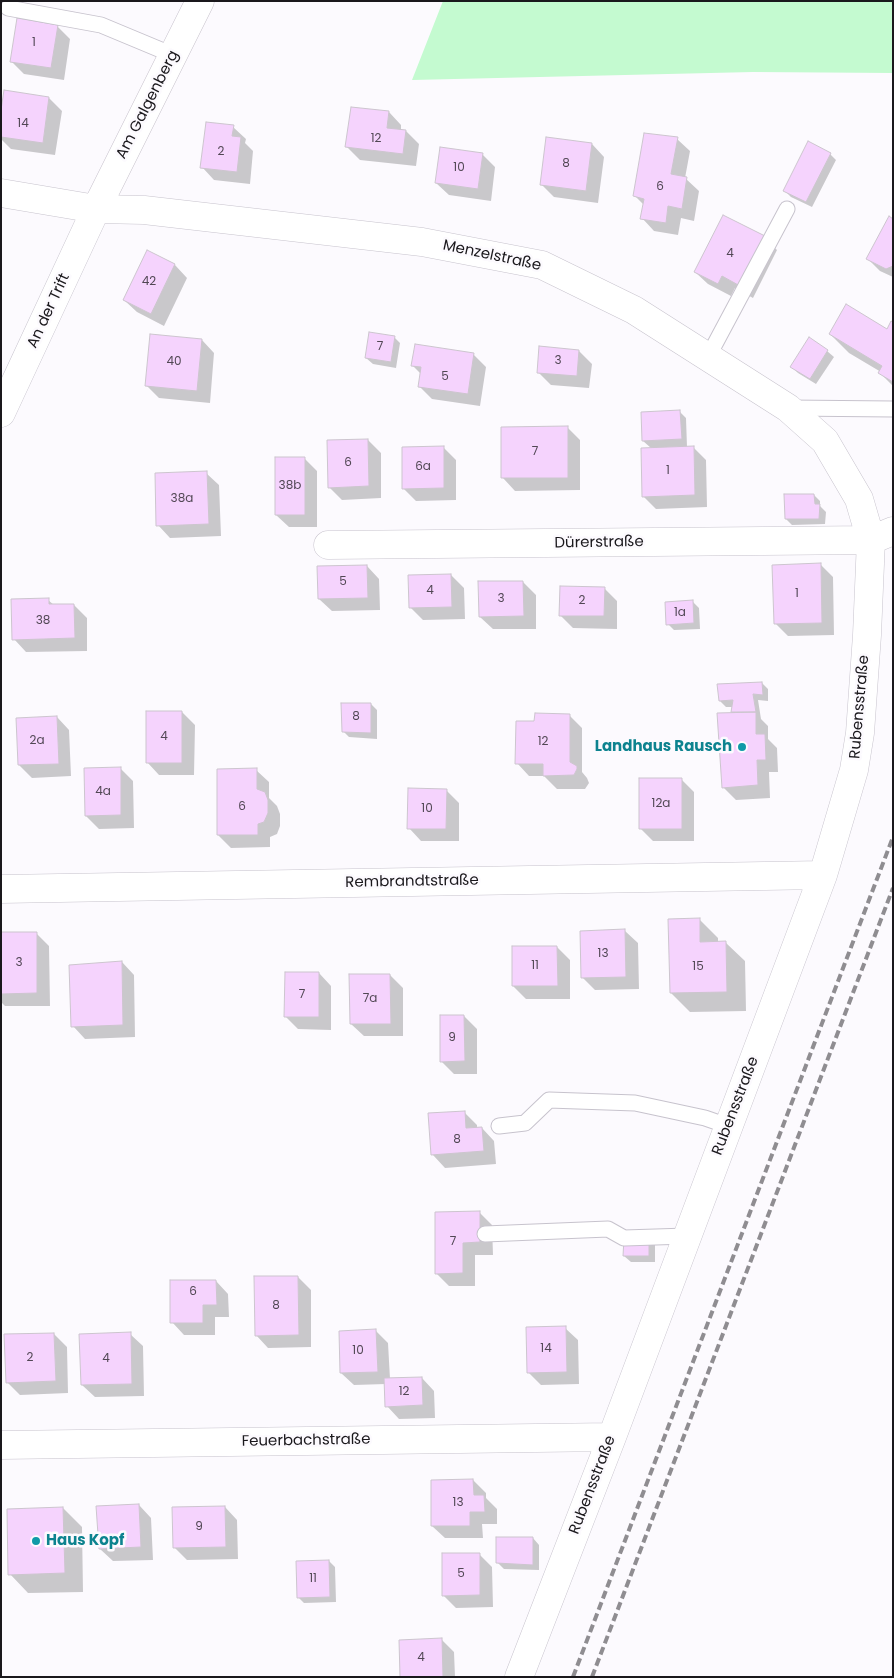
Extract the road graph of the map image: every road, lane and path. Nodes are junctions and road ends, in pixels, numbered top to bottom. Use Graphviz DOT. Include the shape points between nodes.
graph roads {
  1 [pos="200,1"];
  2 [pos="8,8"];
  3 [pos="173,55"];
  4 [pos="1,193"];
  5 [pos="96,209"];
  6 [pos="787,209"];
  7 [pos="708,357"];
  8 [pos="788,408"];
  9 [pos="893,408"];
  10 [pos="1,413"];
  11 [pos="882,536"];
  12 [pos="328,546"];
  13 [pos="823,875"];
  14 [pos="1,889"];
  15 [pos="499,1126"];
  16 [pos="728,1126"];
  17 [pos="485,1234"];
  18 [pos="687,1236"];
  19 [pos="612,1437"];
  20 [pos="1,1445"];
  21 [pos="519,1677"];
  1 -- 3 [label="street, Am Galgenberg"];
  2 -- 3 [label="lane" via="101,25"];
  3 -- 5 [label="street, Am Galgenberg"];
  4 -- 5 [label="street, Menzelstraße"];
  5 -- 7 [label="street, Menzelstraße" via="144,210 422,242 542,265 634,310"];
  5 -- 10 [label="street, An der Trift"];
  6 -- 7 [label="lane"];
  7 -- 8 [label="street, Menzelstraße"];
  8 -- 9 [label="lane"];
  8 -- 11 [label="street, Menzelstraße" via="825,441"];
  11 -- 12 [label="street, Dürerstraße"];
  11 -- 13 [label="street, Rubensstraße" via="867,635 854,770"];
  13 -- 14 [label="street, Rembrandtstraße"];
  13 -- 16 [label="street, Rubensstraße"];
  15 -- 16 [label="lane" via="525,1123 549,1100 635,1103"];
  16 -- 18 [label="street, Rubensstraße"];
  17 -- 18 [label="lane" via="608,1229 624,1238"];
  18 -- 19 [label="street, Rubensstraße"];
  19 -- 20 [label="street, Feuerbachstraße"];
  19 -- 21 [label="street, Rubensstraße"];
}
